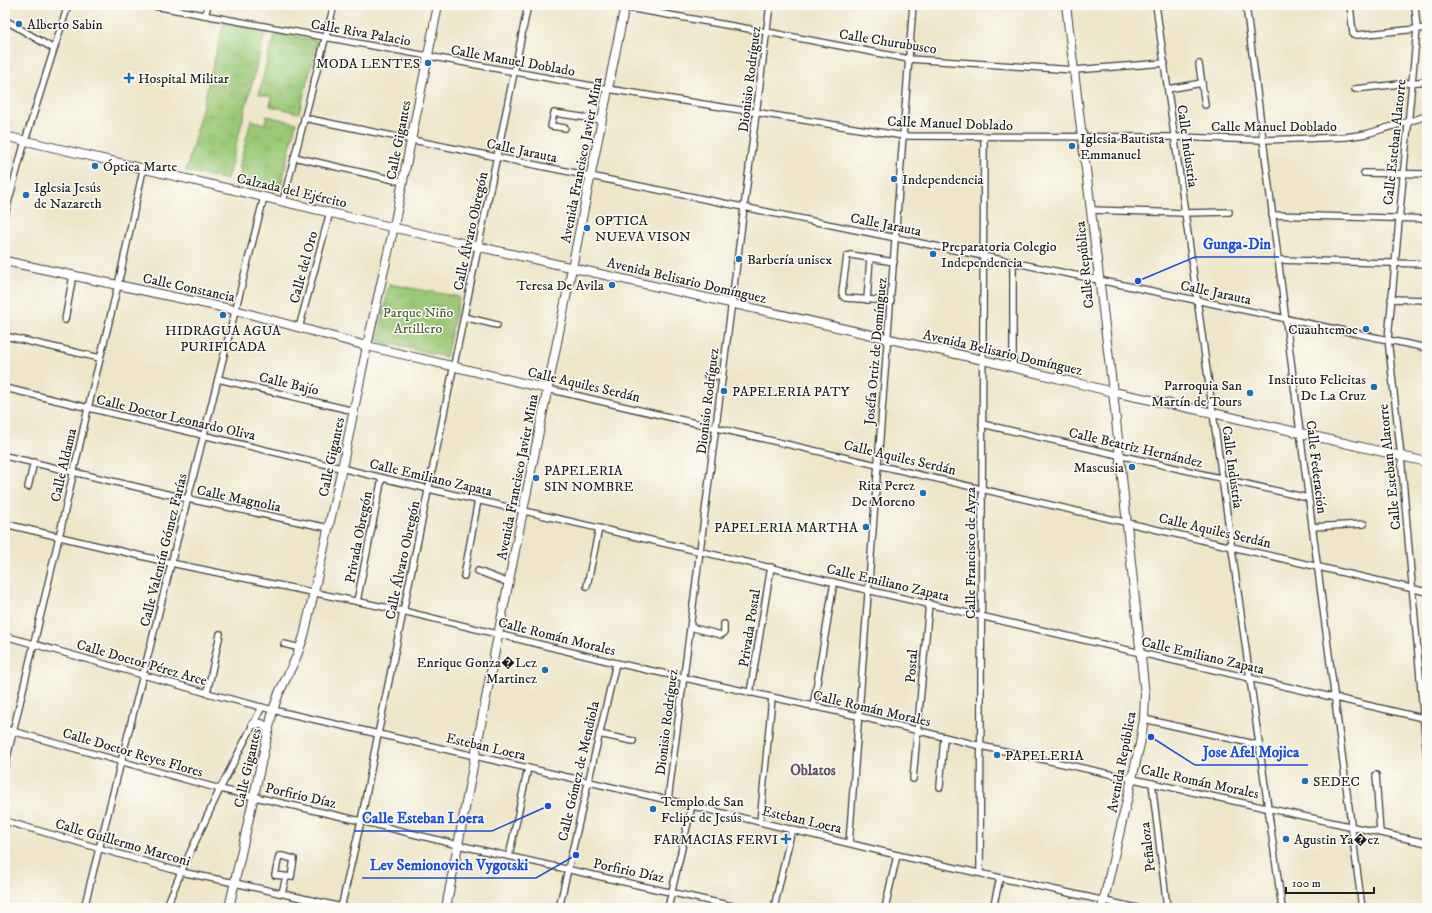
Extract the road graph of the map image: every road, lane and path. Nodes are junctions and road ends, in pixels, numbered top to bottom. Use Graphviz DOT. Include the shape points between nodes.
graph roads {
  1 [pos="68,5"];
  2 [pos="149,5"];
  3 [pos="208,5"];
  4 [pos="334,5"];
  5 [pos="438,5"];
  6 [pos="528,5"];
  7 [pos="611,5"];
  8 [pos="770,5"];
  9 [pos="913,5"];
  10 [pos="1066,5"];
  11 [pos="1156,5"];
  12 [pos="1246,5"];
  13 [pos="1350,5"];
  14 [pos="1415,5"];
  15 [pos="625,6"];
  16 [pos="205,15"];
  17 [pos="5,20"];
  18 [pos="1427,28"];
  19 [pos="1417,29"];
  20 [pos="767,32"];
  21 [pos="325,38"];
  22 [pos="54,49"];
  23 [pos="428,56"];
  24 [pos="910,59"];
  25 [pos="1165,63"];
  26 [pos="1200,64"];
  27 [pos="1074,70"];
  28 [pos="514,72"];
  29 [pos="1427,81"];
  30 [pos="1202,83"];
  31 [pos="1412,83"];
  32 [pos="608,89"];
  33 [pos="1168,89"];
  34 [pos="1355,89"];
  35 [pos="1205,105"];
  36 [pos="757,113"];
  37 [pos="1427,116"];
  38 [pos="304,118"];
  39 [pos="602,120"];
  40 [pos="1408,122"];
  41 [pos="565,128"];
  42 [pos="5,136"];
  43 [pos="904,136"];
  44 [pos="984,137"];
  45 [pos="1082,137"];
  46 [pos="1175,137"];
  47 [pos="411,140"];
  48 [pos="1263,140"];
  49 [pos="25,141"];
  50 [pos="294,157"];
  51 [pos="497,157"];
  52 [pos="143,170"];
  53 [pos="1364,173"];
  54 [pos="1403,174"];
  55 [pos="1427,174"];
  56 [pos="591,177"];
  57 [pos="403,182"];
  58 [pos="264,197"];
  59 [pos="283,201"];
  60 [pos="744,208"];
  61 [pos="1091,210"];
  62 [pos="330,212"];
  63 [pos="1229,212"];
  64 [pos="1185,213"];
  65 [pos="5,214"];
  66 [pos="1272,215"];
  67 [pos="1398,218"];
  68 [pos="1427,219"];
  69 [pos="394,226"];
  70 [pos="896,238"];
  71 [pos="479,246"];
  72 [pos="983,256"];
  73 [pos="870,258"];
  74 [pos="1278,260"];
  75 [pos="5,261"];
  76 [pos="894,262"];
  77 [pos="1014,262"];
  78 [pos="1394,263"];
  79 [pos="1427,264"];
  80 [pos="573,268"];
  81 [pos="73,275"];
  82 [pos="1099,280"];
  83 [pos="118,285"];
  84 [pos="1391,299"];
  85 [pos="867,300"];
  86 [pos="1198,300"];
  87 [pos="1427,300"];
  88 [pos="891,301"];
  89 [pos="732,303"];
  90 [pos="236,310"];
  91 [pos="464,317"];
  92 [pos="1285,318"];
  93 [pos="65,320"];
  94 [pos="497,325"];
  95 [pos="300,328"];
  96 [pos="5,336"];
  97 [pos="888,339"];
  98 [pos="1388,339"];
  99 [pos="367,346"];
  100 [pos="1427,348"];
  101 [pos="100,358"];
  102 [pos="983,360"];
  103 [pos="454,367"];
  104 [pos="1013,368"];
  105 [pos="707,375"];
  106 [pos="723,377"];
  107 [pos="218,379"];
  108 [pos="5,388"];
  109 [pos="548,389"];
  110 [pos="1113,392"];
  111 [pos="88,408"];
  112 [pos="354,411"];
  113 [pos="1213,413"];
  114 [pos="982,424"];
  115 [pos="716,428"];
  116 [pos="1300,432"];
  117 [pos="204,436"];
  118 [pos="1120,455"];
  119 [pos="5,456"];
  120 [pos="1401,456"];
  121 [pos="34,462"];
  122 [pos="1427,462"];
  123 [pos="878,465"];
  124 [pos="342,468"];
  125 [pos="73,472"];
  126 [pos="382,478"];
  127 [pos="1222,478"];
  128 [pos="28,487"];
  129 [pos="429,489"];
  130 [pos="982,489"];
  131 [pos="1308,498"];
  132 [pos="188,499"];
  133 [pos="478,500"];
  134 [pos="524,510"];
  135 [pos="1127,523"];
  136 [pos="5,524"];
  137 [pos="1364,524"];
  138 [pos="1312,527"];
  139 [pos="329,528"];
  140 [pos="599,528"];
  141 [pos="59,537"];
  142 [pos="1232,546"];
  143 [pos="700,551"];
  144 [pos="171,563"];
  145 [pos="1318,566"];
  146 [pos="771,567"];
  147 [pos="478,571"];
  148 [pos="464,576"];
  149 [pos="834,582"];
  150 [pos="509,583"];
  151 [pos="587,586"];
  152 [pos="1413,589"];
  153 [pos="868,590"];
  154 [pos="314,592"];
  155 [pos="1427,592"];
  156 [pos="357,601"];
  157 [pos="929,603"];
  158 [pos="403,611"];
  159 [pos="982,616"];
  160 [pos="724,624"];
  161 [pos="690,627"];
  162 [pos="220,634"];
  163 [pos="498,634"];
  164 [pos="5,636"];
  165 [pos="33,644"];
  166 [pos="284,644"];
  167 [pos="300,648"];
  168 [pos="1142,653"];
  169 [pos="616,663"];
  170 [pos="143,676"];
  171 [pos="684,678"];
  172 [pos="1250,678"];
  173 [pos="208,693"];
  174 [pos="750,693"];
  175 [pos="1335,697"];
  176 [pos="772,698"];
  177 [pos="262,707"];
  178 [pos="813,707"];
  179 [pos="273,710"];
  180 [pos="858,716"];
  181 [pos="1144,719"];
  182 [pos="1425,719"];
  183 [pos="253,724"];
  184 [pos="5,730"];
  185 [pos="269,730"];
  186 [pos="918,731"];
  187 [pos="13,732"];
  188 [pos="378,734"];
  189 [pos="599,734"];
  190 [pos="944,737"];
  191 [pos="632,741"];
  192 [pos="1259,745"];
  193 [pos="981,746"];
  194 [pos="475,757"];
  195 [pos="1427,759"];
  196 [pos="121,761"];
  197 [pos="5,766"];
  198 [pos="528,768"];
  199 [pos="1376,775"];
  200 [pos="913,779"];
  201 [pos="1133,779"];
  202 [pos="587,782"];
  203 [pos="1152,783"];
  204 [pos="940,787"];
  205 [pos="220,789"];
  206 [pos="254,797"];
  207 [pos="668,800"];
  208 [pos="692,805"];
  209 [pos="1268,808"];
  210 [pos="5,821"];
  211 [pos="361,821"];
  212 [pos="760,822"];
  213 [pos="1352,826"];
  214 [pos="792,829"];
  215 [pos="1380,833"];
  216 [pos="849,843"];
  217 [pos="1427,843"];
  218 [pos="458,845"];
  219 [pos="100,848"];
  220 [pos="897,855"];
  221 [pos="509,856"];
  222 [pos="568,869"];
  223 [pos="181,872"];
  224 [pos="980,873"];
  225 [pos="286,877"];
  226 [pos="1000,878"];
  227 [pos="235,883"];
  228 [pos="672,892"];
  229 [pos="282,893"];
  230 [pos="1103,904"];
  231 [pos="84,908"];
  232 [pos="166,908"];
  233 [pos="229,908"];
  234 [pos="342,908"];
  235 [pos="446,908"];
  236 [pos="559,908"];
  237 [pos="668,908"];
  238 [pos="741,908"];
  239 [pos="774,908"];
  240 [pos="885,908"];
  241 [pos="993,908"];
  242 [pos="1137,908"];
  243 [pos="1167,908"];
  244 [pos="1282,908"];
  245 [pos="1362,908"];
  1 -- 22 [label="street"];
  2 -- 16 [label="street, Calle Riva Palacio"];
  3 -- 16 [label="street"];
  4 -- 21 [label="street"];
  5 -- 23 [label="main road, Calle Gigantes"];
  6 -- 28 [label="street, Calle Álvaro Obregón"];
  7 -- 15 [label="street, Calle Churubusco"];
  8 -- 20 [label="street, Dionisio Rodríguez"];
  9 -- 24 [label="street, Joséfa Ortiz de Domínguez"];
  10 -- 27 [label="main road, Calle República"];
  11 -- 25 [label="street, Calle Industria"];
  12 -- 48 [label="street, Calle Federación"];
  13 -- 19 [label="street" via="1353,34"];
  14 -- 19 [label="street, Calle Esteban Alatorre"];
  15 -- 20 [label="street, Calle Churubusco"];
  15 -- 32 [label="main road, Avenida Francisco Javier Mina"];
  16 -- 21 [label="street, Calle Riva Palacio"];
  17 -- 22 [label="street"];
  18 -- 19 [label="street"];
  19 -- 31 [label="street, Calle Esteban Alatorre"];
  20 -- 24 [label="street, Calle Churubusco"];
  20 -- 36 [label="street, Dionisio Rodríguez"];
  21 -- 23 [label="street, Calle Riva Palacio"];
  21 -- 38 [label="street"];
  22 -- 49 [label="street"];
  23 -- 28 [label="street, Calle Manuel Doblado"];
  23 -- 47 [label="main road, Calle Gigantes"];
  24 -- 27 [label="street, Calle Churubusco"];
  24 -- 43 [label="street, Joséfa Ortiz de Domínguez"];
  25 -- 27 [label="street, Calle Churubusco"];
  25 -- 33 [label="street, Calle Industria"];
  26 -- 30 [label="street"];
  27 -- 45 [label="main road, Calle República"];
  28 -- 32 [label="street, Calle Manuel Doblado"];
  28 -- 51 [label="street, Calle Álvaro Obregón"];
  29 -- 31 [label="street"];
  30 -- 33 [label="street"];
  30 -- 35 [label="street"];
  31 -- 34 [label="street"];
  31 -- 40 [label="street, Calle Esteban Alatorre"];
  32 -- 36 [label="street, Calle Manuel Doblado"];
  32 -- 39 [label="main road, Avenida Francisco Javier Mina"];
  33 -- 46 [label="street, Calle Industria"];
  36 -- 43 [label="street, Calle Manuel Doblado"];
  36 -- 60 [label="street, Dionisio Rodríguez"];
  37 -- 40 [label="street, Calle Manuel Doblado"];
  38 -- 47 [label="street, Calle Jarauta"];
  38 -- 50 [label="street"];
  39 -- 41 [label="street" via="554,113 551,126"];
  39 -- 56 [label="main road, Avenida Francisco Javier Mina"];
  40 -- 48 [label="street, Calle Manuel Doblado" via="1357,136"];
  40 -- 54 [label="street, Calle Esteban Alatorre"];
  42 -- 49 [label="main road, Calzada del Ejército"];
  43 -- 44 [label="street, Calle Manuel Doblado"];
  43 -- 70 [label="street, Joséfa Ortiz de Domínguez"];
  44 -- 45 [label="street, Calle Manuel Doblado"];
  44 -- 72 [label="street, Calle Francisco de Ayza"];
  45 -- 46 [label="street, Calle Manuel Doblado"];
  45 -- 61 [label="main road, Calle República"];
  46 -- 48 [label="street, Calle Manuel Doblado"];
  46 -- 64 [label="street, Calle Industria"];
  47 -- 51 [label="street, Calle Jarauta"];
  47 -- 57 [label="main road, Calle Gigantes"];
  48 -- 66 [label="street, Calle Federación"];
  49 -- 52 [label="main road, Calzada del Ejército"];
  49 -- 65 [label="street"];
  50 -- 57 [label="street"];
  50 -- 59 [label="street"];
  51 -- 56 [label="street, Calle Jarauta"];
  51 -- 71 [label="street, Calle Álvaro Obregón"];
  52 -- 58 [label="main road, Calzada del Ejército"];
  52 -- 83 [label="street, Calle Aldama"];
  53 -- 54 [label="street"];
  54 -- 55 [label="street"];
  54 -- 67 [label="street, Calle Esteban Alatorre"];
  56 -- 60 [label="street, Calle Jarauta"];
  56 -- 80 [label="main road, Avenida Francisco Javier Mina"];
  57 -- 69 [label="main road, Calle Gigantes"];
  58 -- 59 [label="main road, Calzada del Ejército"];
  58 -- 90 [label="street, Calle Valentín Gómez Farías"];
  59 -- 62 [label="main road, Calzada del Ejército"];
  60 -- 70 [label="street, Calle Jarauta"];
  60 -- 89 [label="street, Dionisio Rodríguez"];
  61 -- 64 [label="street"];
  61 -- 82 [label="main road, Calle República"];
  62 -- 69 [label="main road, Calzada del Ejército"];
  62 -- 95 [label="street, Calle del Oro"];
  63 -- 64 [label="street"];
  64 -- 86 [label="street, Calle Industria"];
  66 -- 67 [label="street"];
  66 -- 74 [label="street, Calle Federación"];
  67 -- 68 [label="street"];
  67 -- 78 [label="street, Calle Esteban Alatorre"];
  69 -- 71 [label="main road, Calzada del Ejército"];
  69 -- 99 [label="main road, Calle Gigantes"];
  70 -- 72 [label="street, Calle Jarauta"];
  70 -- 76 [label="street, Joséfa Ortiz de Domínguez"];
  71 -- 80 [label="main road, Calzada del Ejército"];
  71 -- 91 [label="street, Calle Álvaro Obregón"];
  72 -- 77 [label="street, Calle Jarauta"];
  72 -- 102 [label="street, Calle Francisco de Ayza"];
  73 -- 76 [label="street"];
  73 -- 85 [label="street"];
  73 -- 85 [label="street" via="847,256 843,296"];
  74 -- 78 [label="street"];
  74 -- 92 [label="street, Calle Federación"];
  75 -- 81 [label="main road, Calle Constancia"];
  76 -- 88 [label="street, Joséfa Ortiz de Domínguez"];
  77 -- 82 [label="street, Calle Jarauta"];
  77 -- 104 [label="street"];
  78 -- 79 [label="street"];
  78 -- 84 [label="street, Calle Esteban Alatorre"];
  80 -- 89 [label="main road, Avenida Belisario Domínguez"];
  80 -- 109 [label="main road, Avenida Francisco Javier Mina"];
  81 -- 83 [label="main road, Calle Constancia"];
  81 -- 93 [label="street"];
  82 -- 86 [label="street, Calle Jarauta"];
  82 -- 110 [label="main road, Calle República"];
  83 -- 90 [label="main road, Calle Constancia"];
  83 -- 101 [label="street, Calle Aldama"];
  84 -- 87 [label="street"];
  84 -- 98 [label="street, Calle Esteban Alatorre"];
  85 -- 88 [label="street"];
  86 -- 92 [label="street, Calle Jarauta"];
  86 -- 113 [label="street, Calle Industria"];
  88 -- 97 [label="street, Joséfa Ortiz de Domínguez"];
  89 -- 97 [label="main road, Avenida Belisario Domínguez"];
  89 -- 106 [label="street, Dionisio Rodríguez"];
  90 -- 95 [label="main road, Calle Constancia"];
  90 -- 107 [label="street, Calle Valentín Gómez Farías"];
  91 -- 94 [label="street"];
  91 -- 103 [label="street, Calle Álvaro Obregón"];
  92 -- 98 [label="street, Calle Jarauta"];
  92 -- 116 [label="street, Calle Federación"];
  95 -- 99 [label="main road, Calle Constancia"];
  96 -- 101 [label="street"];
  97 -- 102 [label="main road, Avenida Belisario Domínguez"];
  97 -- 123 [label="street, Joséfa Ortiz de Domínguez"];
  98 -- 100 [label="street, Calle Jarauta"];
  98 -- 120 [label="street, Calle Esteban Alatorre"];
  99 -- 103 [label="main road, Calle Aquiles Serdán"];
  99 -- 112 [label="main road, Calle Gigantes"];
  101 -- 111 [label="street, Calle Aldama"];
  102 -- 104 [label="main road, Avenida Belisario Domínguez"];
  102 -- 114 [label="street, Calle Francisco de Ayza"];
  103 -- 109 [label="main road, Calle Aquiles Serdán"];
  103 -- 129 [label="street, Calle Álvaro Obregón"];
  104 -- 110 [label="main road, Avenida Belisario Domínguez"];
  105 -- 106 [label="street"];
  106 -- 115 [label="street, Dionisio Rodríguez"];
  107 -- 112 [label="street, Calle Bajío"];
  107 -- 117 [label="street, Calle Valentín Gómez Farías"];
  108 -- 111 [label="street, Calle Doctor Leonardo Oliva"];
  109 -- 115 [label="street, Calle Aquiles Serdán"];
  109 -- 134 [label="main road, Avenida Francisco Javier Mina"];
  110 -- 113 [label="main road, Avenida Belisario Domínguez"];
  110 -- 118 [label="main road, Calle República"];
  111 -- 117 [label="street, Calle Doctor Leonardo Oliva"];
  111 -- 125 [label="street, Calle Aldama"];
  112 -- 124 [label="main road, Calle Gigantes"];
  113 -- 116 [label="main road, Avenida Belisario Domínguez"];
  113 -- 127 [label="street, Calle Industria"];
  114 -- 118 [label="street, Calle Beatriz Hernández"];
  114 -- 130 [label="street, Calle Francisco de Ayza"];
  115 -- 123 [label="street, Calle Aquiles Serdán"];
  115 -- 143 [label="street, Dionisio Rodríguez"];
  116 -- 120 [label="main road, Avenida Belisario Domínguez"];
  116 -- 131 [label="street, Calle Federación"];
  117 -- 124 [label="street, Calle Doctor Leonardo Oliva"];
  117 -- 132 [label="street, Calle Valentín Gómez Farías"];
  118 -- 127 [label="street, Calle Beatriz Hernández"];
  118 -- 135 [label="main road, Calle República"];
  119 -- 121 [label="street, Calle Magnolia"];
  120 -- 122 [label="main road, Avenida Belisario Domínguez"];
  120 -- 152 [label="street, Calle Esteban Alatorre"];
  121 -- 125 [label="street, Calle Magnolia"];
  121 -- 128 [label="street"];
  123 -- 130 [label="street, Calle Aquiles Serdán"];
  123 -- 153 [label="street, Joséfa Ortiz de Domínguez"];
  124 -- 126 [label="street, Calle Emiliano Zapata"];
  124 -- 139 [label="main road, Calle Gigantes"];
  125 -- 132 [label="street, Calle Magnolia"];
  125 -- 141 [label="street, Calle Aldama"];
  126 -- 129 [label="street, Calle Emiliano Zapata"];
  126 -- 156 [label="street, Privada Obregón"];
  127 -- 131 [label="street, Calle Beatriz Hernández"];
  127 -- 142 [label="street, Calle Industria"];
  129 -- 133 [label="street, Calle Emiliano Zapata"];
  129 -- 158 [label="street, Calle Álvaro Obregón"];
  130 -- 135 [label="street, Calle Aquiles Serdán"];
  130 -- 159 [label="street, Calle Francisco de Ayza"];
  131 -- 138 [label="street, Calle Federación"];
  132 -- 139 [label="street, Calle Magnolia"];
  132 -- 144 [label="street, Calle Valentín Gómez Farías"];
  133 -- 134 [label="street, Calle Emiliano Zapata"];
  133 -- 148 [label="street"];
  134 -- 140 [label="street, Calle Emiliano Zapata"];
  134 -- 150 [label="main road, Avenida Francisco Javier Mina"];
  135 -- 142 [label="street, Calle Aquiles Serdán"];
  135 -- 168 [label="main road, Avenida República"];
  136 -- 141 [label="street, Calle Román Morales"];
  137 -- 138 [label="street"];
  138 -- 145 [label="street, Calle Federación"];
  139 -- 154 [label="main road, Calle Gigantes"];
  140 -- 143 [label="street, Calle Emiliano Zapata"];
  140 -- 151 [label="street"];
  141 -- 144 [label="street, Calle Román Morales"];
  141 -- 165 [label="street, Calle Aldama"];
  142 -- 145 [label="street, Calle Aquiles Serdán"];
  142 -- 172 [label="street, Calle Industria"];
  143 -- 146 [label="street, Calle Emiliano Zapata"];
  143 -- 161 [label="street, Dionisio Rodríguez"];
  144 -- 154 [label="street, Calle Román Morales"];
  144 -- 170 [label="street, Calle Valentín Gómez Farías"];
  145 -- 152 [label="street, Calle Aquiles Serdán"];
  145 -- 175 [label="street, Calle Federación"];
  146 -- 149 [label="street, Calle Emiliano Zapata"];
  146 -- 174 [label="street, Privada Postal"];
  147 -- 150 [label="street"];
  149 -- 153 [label="street, Calle Emiliano Zapata"];
  149 -- 178 [label="street"];
  150 -- 163 [label="main road, Avenida Francisco Javier Mina"];
  152 -- 155 [label="street, Calle Aquiles Serdán"];
  152 -- 182 [label="street, Calle Esteban Alatorre"];
  153 -- 157 [label="street, Calle Emiliano Zapata"];
  153 -- 180 [label="street, Joséfa Ortiz de Domínguez"];
  154 -- 156 [label="street, Calle Román Morales"];
  154 -- 167 [label="main road, Calle Gigantes"];
  156 -- 158 [label="street, Calle Román Morales"];
  157 -- 159 [label="street, Calle Emiliano Zapata"];
  157 -- 186 [label="street, Postal"];
  158 -- 163 [label="street, Calle Román Morales"];
  158 -- 188 [label="street, Calle Álvaro Obregón"];
  159 -- 168 [label="street, Calle Emiliano Zapata"];
  159 -- 193 [label="street, Calle Francisco de Ayza"];
  160 -- 161 [label="street" via="724,633 721,635"];
  161 -- 171 [label="street, Dionisio Rodríguez"];
  162 -- 173 [label="street"];
  163 -- 169 [label="street, Calle Román Morales"];
  163 -- 194 [label="main road, Avenida Francisco Javier Mina"];
  164 -- 165 [label="street, Calle Doctor Pérez Arce"];
  165 -- 170 [label="street, Calle Doctor Pérez Arce"];
  165 -- 187 [label="street, Calle Aldama"];
  166 -- 167 [label="street"];
  167 -- 179 [label="main road, Calle Gigantes"];
  168 -- 172 [label="street, Calle Emiliano Zapata"];
  168 -- 181 [label="main road, Avenida República"];
  169 -- 171 [label="street, Calle Román Morales"];
  169 -- 189 [label="street, Calle Gómez de Mendiola"];
  170 -- 173 [label="street, Calle Doctor Pérez Arce"];
  170 -- 196 [label="street, Calle Valentín Gómez Farías"];
  171 -- 174 [label="street, Calle Román Morales"];
  171 -- 207 [label="street, Dionisio Rodríguez"];
  172 -- 175 [label="street, Calle Emiliano Zapata"];
  172 -- 192 [label="street, Calle Industria"];
  173 -- 177 [label="street, Calle Doctor Pérez Arce"];
  174 -- 176 [label="street, Calle Román Morales"];
  175 -- 182 [label="street, Calle Emiliano Zapata"];
  175 -- 213 [label="street, Calle Federación"];
  176 -- 178 [label="street, Calle Román Morales"];
  176 -- 212 [label="street"];
  177 -- 179 [label="street, Calle Doctor Pérez Arce"];
  177 -- 183 [label="street"];
  178 -- 180 [label="street, Calle Román Morales"];
  179 -- 185 [label="main road, Calle Gigantes"];
  179 -- 188 [label="street, Esteban Loera"];
  180 -- 186 [label="street, Calle Román Morales"];
  180 -- 216 [label="street, Joséfa Ortiz de Domínguez"];
  181 -- 192 [label="street"];
  181 -- 201 [label="main road, Avenida República"];
  182 -- 195 [label="street, Calle Esteban Alatorre"];
  183 -- 185 [label="main road" via="262,724"];
  183 -- 205 [label="street"];
  184 -- 187 [label="street, Calle Doctor Reyes Flores"];
  185 -- 206 [label="main road, Calle Gigantes"];
  186 -- 190 [label="street, Calle Román Morales"];
  186 -- 200 [label="street, Postal"];
  187 -- 196 [label="street, Calle Doctor Reyes Flores"];
  187 -- 197 [label="street, Calle Aldama"];
  188 -- 194 [label="street, Esteban Loera"];
  188 -- 211 [label="street, Calle Álvaro Obregón"];
  189 -- 191 [label="street"];
  189 -- 202 [label="street, Calle Gómez de Mendiola"];
  190 -- 193 [label="street, Calle Román Morales"];
  190 -- 204 [label="street"];
  192 -- 209 [label="street, Calle Industria"];
  193 -- 201 [label="street, Calle Román Morales"];
  193 -- 224 [label="street, Calle Francisco de Ayza"];
  194 -- 198 [label="street, Esteban Loera"];
  194 -- 218 [label="main road, Avenida Francisco Javier Mina"];
  196 -- 205 [label="street, Calle Doctor Reyes Flores"];
  196 -- 219 [label="street, Calle Valentín Gómez Farías"];
  198 -- 202 [label="street, Esteban Loera"];
  198 -- 221 [label="street"];
  199 -- 215 [label="street"];
  201 -- 203 [label="street, Calle Román Morales"];
  201 -- 230 [label="main road, Avenida República"];
  202 -- 207 [label="street, Esteban Loera"];
  202 -- 222 [label="street, Calle Gómez de Mendiola"];
  203 -- 209 [label="street, Calle Román Morales"];
  203 -- 243 [label="street, Peñaloza"];
  205 -- 206 [label="street, Calle Doctor Reyes Flores"];
  205 -- 223 [label="street"];
  206 -- 211 [label="street, Porfirio Díaz"];
  206 -- 227 [label="main road, Calle Gigantes"];
  207 -- 208 [label="street, Esteban Loera"];
  208 -- 212 [label="street, Esteban Loera"];
  208 -- 228 [label="street"];
  209 -- 213 [label="street, Calle Román Morales"];
  209 -- 244 [label="street, Calle Industria"];
  210 -- 219 [label="street, Calle Guillermo Marconi"];
  211 -- 218 [label="street, Porfirio Díaz"];
  211 -- 234 [label="street, Calle Álvaro Obregón"];
  212 -- 214 [label="street, Esteban Loera"];
  213 -- 215 [label="street, Calle Román Morales"];
  213 -- 245 [label="street, Calle Federación"];
  214 -- 216 [label="street, Esteban Loera"];
  214 -- 239 [label="street"];
  215 -- 217 [label="street, Calle Román Morales"];
  216 -- 220 [label="street, Esteban Loera"];
  218 -- 221 [label="street, Porfirio Díaz"];
  218 -- 235 [label="main road, Avenida Francisco Javier Mina"];
  219 -- 223 [label="street, Calle Guillermo Marconi"];
  219 -- 231 [label="street, Calle Valentín Gómez Farías"];
  220 -- 224 [label="street, Esteban Loera"];
  220 -- 240 [label="street"];
  221 -- 222 [label="street, Porfirio Díaz"];
  222 -- 228 [label="street, Porfirio Díaz"];
  222 -- 236 [label="street, Calle Gómez de Mendiola"];
  223 -- 227 [label="street, Calle Guillermo Marconi"];
  223 -- 232 [label="street"];
  224 -- 226 [label="street, Esteban Loera"];
  225 -- 229 [label="street"];
  226 -- 230 [label="street, Esteban Loera"];
  226 -- 241 [label="street"];
  227 -- 229 [label="street, Calle Guillermo Marconi"];
  227 -- 233 [label="main road, Calle Gigantes"];
  228 -- 237 [label="street"];
  228 -- 238 [label="street, Porfirio Díaz"];
  229 -- 234 [label="street, Calle Guillermo Marconi"];
  230 -- 242 [label="street, Esteban Loera"];
}
